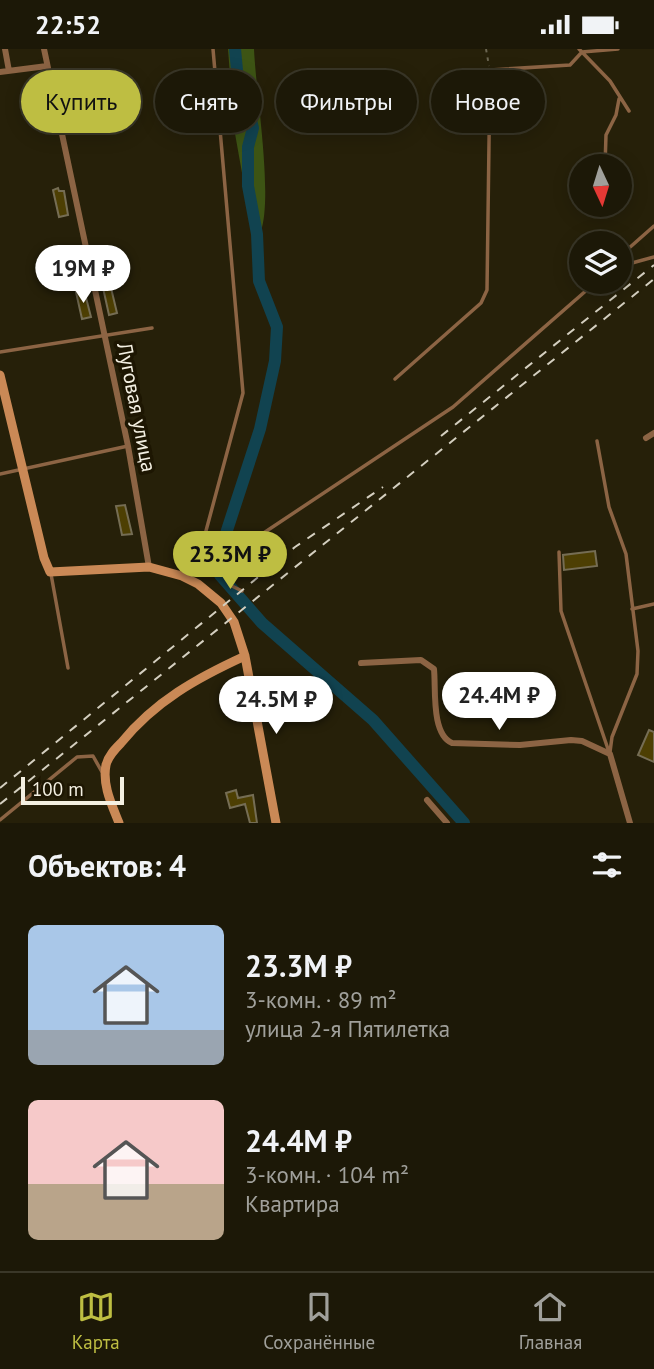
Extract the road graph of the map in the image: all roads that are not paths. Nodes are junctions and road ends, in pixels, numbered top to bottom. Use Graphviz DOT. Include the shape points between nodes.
graph roads {
  1 [pos="5,49"];
  2 [pos="44,49"];
  3 [pos="213,49"];
  4 [pos="618,49"];
  5 [pos="580,51"];
  6 [pos="47,66"];
  7 [pos="9,71"];
  8 [pos="0,72"];
  9 [pos="619,97"];
  10 [pos="629,111"];
  11 [pos="606,154"];
  12 [pos="654,226"];
  13 [pos="632,246"];
  14 [pos="654,257"];
  15 [pos="632,263"];
  16 [pos="582,294"];
  17 [pos="152,328"];
  18 [pos="104,333"];
  19 [pos="0,352"];
  20 [pos="0,375"];
  21 [pos="395,379"];
  22 [pos="654,433"];
  23 [pos="646,438"];
  24 [pos="597,441"];
  25 [pos="128,446"];
  26 [pos="24,469"];
  27 [pos="0,474"];
  28 [pos="559,552"];
  29 [pos="149,568"];
  30 [pos="50,572"];
  31 [pos="182,576"];
  32 [pos="242,591"];
  33 [pos="654,604"];
  34 [pos="632,609"];
  35 [pos="245,656"];
  36 [pos="362,663"];
  37 [pos="68,668"];
  38 [pos="610,754"];
  39 [pos="93,756"];
  40 [pos="108,758"];
  41 [pos="106,781"];
  42 [pos="427,800"];
  43 [pos="0,820"];
  44 [pos="119,823"];
  45 [pos="276,823"];
  46 [pos="447,823"];
  47 [pos="630,823"];
  1 -- 7 [label="street"];
  2 -- 6 [label="street, Луговая улица"];
  3 -- 31 [label="lane" via="243,393 203,542"];
  4 -- 5 [label="lane"];
  5 -- 9 [label="lane"];
  5 -- 21 [label="lane" via="570,65 490,70 486,291 481,303"];
  6 -- 7 [label="street"];
  6 -- 18 [label="street, Луговая улица"];
  7 -- 8 [label="street"];
  9 -- 10 [label="lane"];
  9 -- 11 [label="lane" via="606,135"];
  12 -- 13 [label="lane"];
  14 -- 15 [label="lane"];
  16 -- 32 [label="lane" via="453,407 253,540 231,562 226,574 232,586"];
  17 -- 18 [label="lane"];
  18 -- 19 [label="lane"];
  18 -- 25 [label="street, Луговая улица"];
  20 -- 26 [label="main road"];
  22 -- 23 [label="street"];
  24 -- 34 [label="lane" via="610,507 626,554"];
  25 -- 26 [label="lane"];
  25 -- 29 [label="street, Луговая улица"];
  26 -- 27 [label="lane"];
  26 -- 30 [label="main road"];
  28 -- 38 [label="lane" via="561,611"];
  29 -- 30 [label="main road"];
  29 -- 31 [label="main road"];
  30 -- 37 [label="lane"];
  31 -- 35 [label="main road" via="214,595 227,611"];
  33 -- 34 [label="lane"];
  34 -- 38 [label="lane" via="637,674 612,737"];
  35 -- 40 [label="main road" via="173,693"];
  35 -- 45 [label="main road"];
  36 -- 38 [label="street" via="428,663 434,669 439,729 452,743 520,745 570,740"];
  38 -- 47 [label="street"];
  39 -- 40 [label="lane"];
  39 -- 41 [label="lane"];
  39 -- 43 [label="lane" via="71,761"];
  40 -- 41 [label="main road"];
  41 -- 44 [label="main road"];
  42 -- 46 [label="street"];
}
